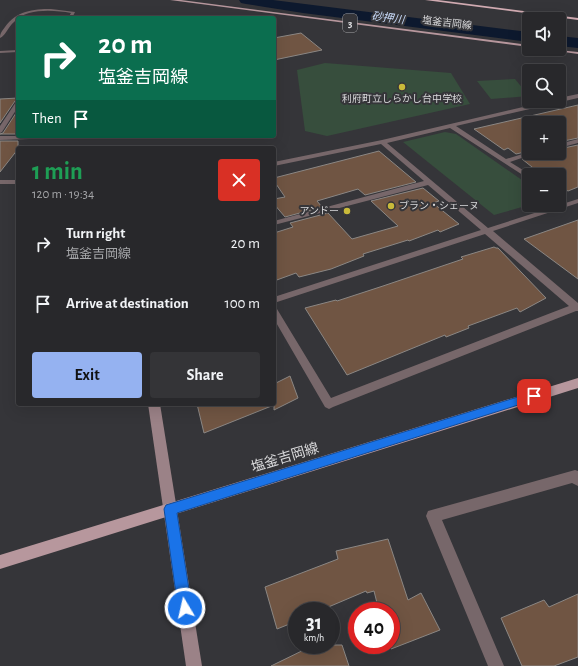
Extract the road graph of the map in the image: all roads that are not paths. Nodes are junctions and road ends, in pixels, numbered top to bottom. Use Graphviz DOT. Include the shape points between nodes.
graph roads {
  1 [pos="172,0"];
  2 [pos="427,0"];
  3 [pos="432,0"];
  4 [pos="578,15"];
  5 [pos="19,16"];
  6 [pos="71,16"];
  7 [pos="16,18"];
  8 [pos="578,19"];
  9 [pos="0,37"];
  10 [pos="522,45"];
  11 [pos="16,51"];
  12 [pos="566,51"];
  13 [pos="0,52"];
  14 [pos="578,53"];
  15 [pos="578,96"];
  16 [pos="566,99"];
  17 [pos="16,106"];
  18 [pos="527,108"];
  19 [pos="451,126"];
  20 [pos="0,131"];
  21 [pos="16,137"];
  22 [pos="0,138"];
  23 [pos="578,141"];
  24 [pos="382,142"];
  25 [pos="566,144"];
  26 [pos="522,156"];
  27 [pos="505,161"];
  28 [pos="276,164"];
  29 [pos="522,173"];
  30 [pos="0,182"];
  31 [pos="16,182"];
  32 [pos="429,182"];
  33 [pos="578,201"];
  34 [pos="567,204"];
  35 [pos="276,221"];
  36 [pos="487,231"];
  37 [pos="276,299"];
  38 [pos="577,307"];
  39 [pos="276,314"];
  40 [pos="578,383"];
  41 [pos="154,406"];
  42 [pos="578,480"];
  43 [pos="170,509"];
  44 [pos="0,562"];
  45 [pos="194,666"];
  46 [pos="496,666"];
  1 -- 10 [label="main road, 塩釜吉岡線 / 3"];
  2 -- 8 [label="highway"];
  3 -- 4 [label="highway"];
  5 -- 6 [label="street" via="55,10 73,12"];
  7 -- 9 [label="street"];
  11 -- 13 [label="street"];
  12 -- 14 [label="main road"];
  15 -- 16 [label="street"];
  17 -- 20 [label="street"];
  18 -- 19 [label="street"];
  19 -- 24 [label="street"];
  19 -- 27 [label="street"];
  21 -- 22 [label="street"];
  23 -- 25 [label="street"];
  24 -- 28 [label="street"];
  24 -- 32 [label="street"];
  26 -- 27 [label="street"];
  27 -- 29 [label="street"];
  30 -- 31 [label="street"];
  32 -- 35 [label="street"];
  32 -- 36 [label="street"];
  33 -- 34 [label="street"];
  34 -- 36 [label="street"];
  36 -- 37 [label="street"];
  36 -- 38 [label="street"];
  38 -- 39 [label="street" via="329,404"];
  40 -- 43 [label="main road, 塩釜吉岡線"];
  41 -- 43 [label="street"];
  42 -- 46 [label="street" via="575,476 433,516"];
  43 -- 44 [label="main road, 塩釜吉岡線"];
  43 -- 45 [label="street"];
}
